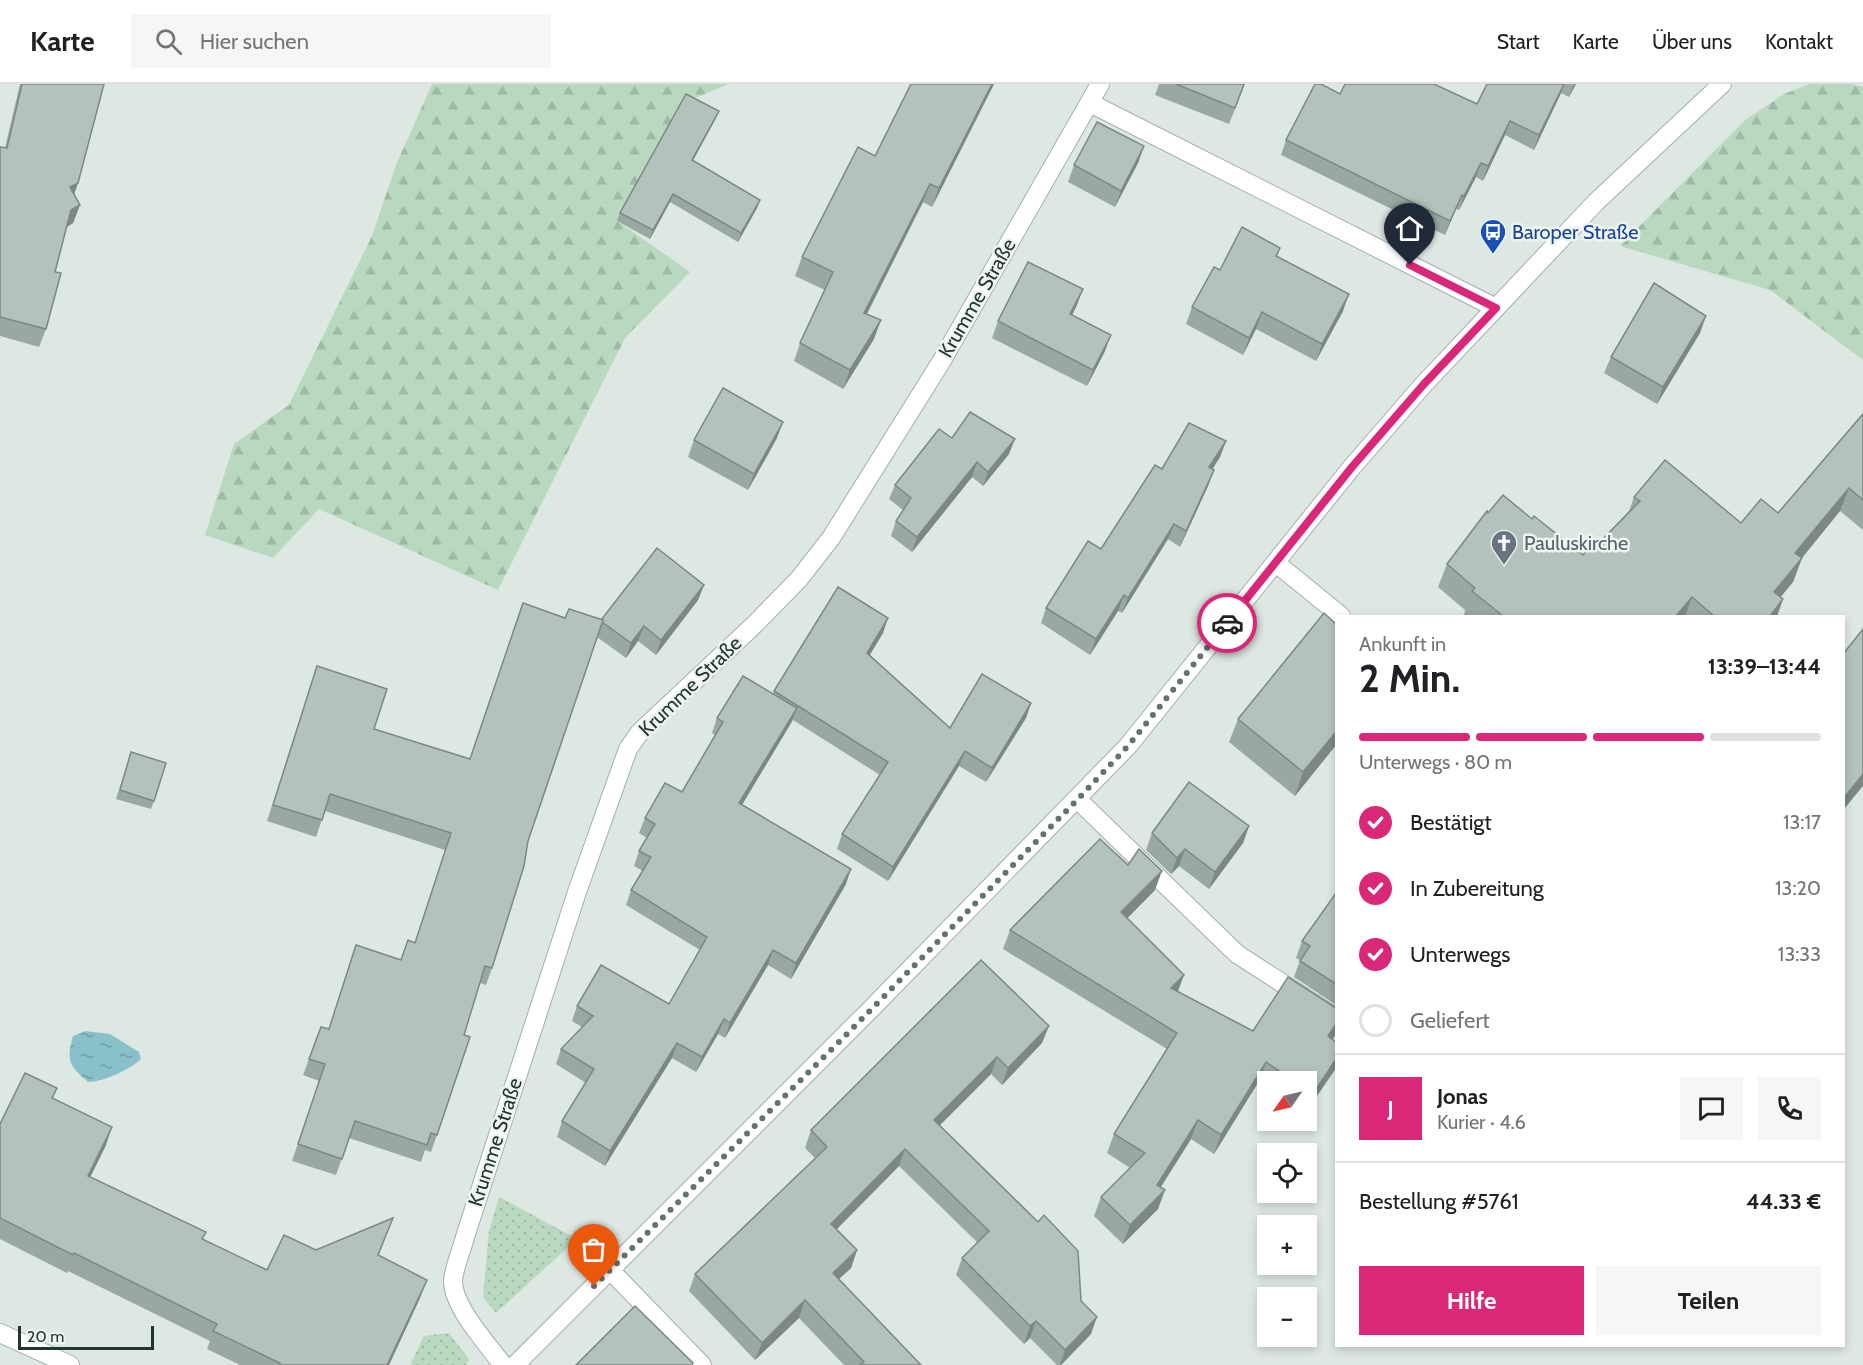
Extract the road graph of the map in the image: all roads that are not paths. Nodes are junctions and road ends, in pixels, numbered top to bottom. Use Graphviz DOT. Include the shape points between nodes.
graph roads {
  1 [pos="1100,84"];
  2 [pos="1722,84"];
  3 [pos="1090,103"];
  4 [pos="1496,308"];
  5 [pos="1276,563"];
  6 [pos="1340,615"];
  7 [pos="1077,800"];
  8 [pos="1335,1017"];
  9 [pos="609,1270"];
  10 [pos="0,1333"];
  11 [pos="70,1365"];
  12 [pos="503,1365"];
  13 [pos="515,1365"];
  14 [pos="702,1365"];
  1 -- 3 [label="street, Krumme Straße"];
  2 -- 4 [label="street" via="1596,202"];
  3 -- 4 [label="street"];
  3 -- 12 [label="street, Krumme Straße" via="941,362 831,538 799,579 640,732 628,749 569,914 453,1282 469,1319"];
  4 -- 5 [label="street" via="1352,467"];
  5 -- 6 [label="street"];
  5 -- 7 [label="street" via="1128,746"];
  7 -- 8 [label="street" via="1238,954"];
  7 -- 9 [label="street"];
  9 -- 13 [label="street"];
  9 -- 14 [label="street"];
  10 -- 11 [label="street"];
}
